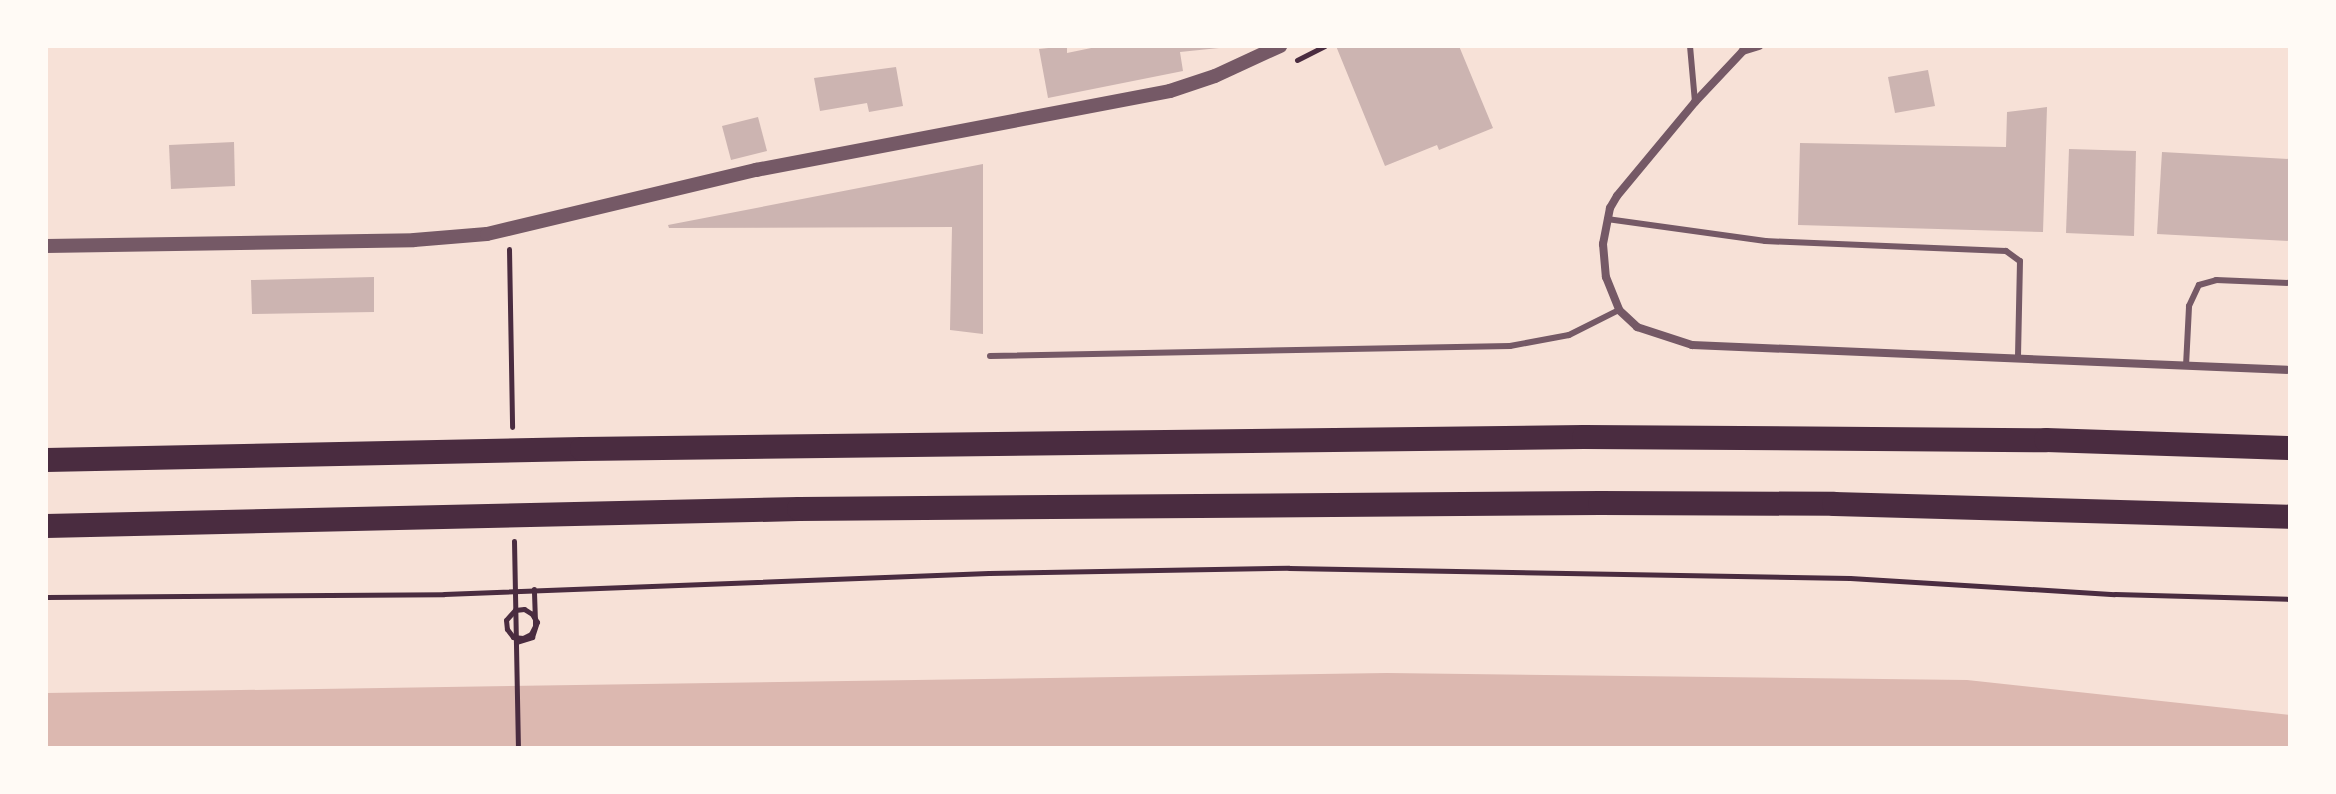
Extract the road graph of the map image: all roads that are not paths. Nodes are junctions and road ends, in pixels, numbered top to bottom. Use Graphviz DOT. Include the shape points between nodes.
graph roads {
  1 [pos="1280,46"];
  2 [pos="1690,46"];
  3 [pos="1759,46"];
  4 [pos="1743,48"];
  5 [pos="1695,102"];
  6 [pos="1607,219"];
  7 [pos="46,246"];
  8 [pos="2290,283"];
  9 [pos="1619,310"];
  10 [pos="990,356"];
  11 [pos="2018,359"];
  12 [pos="2186,366"];
  13 [pos="2290,370"];
  14 [pos="2290,448"];
  15 [pos="46,460"];
  16 [pos="2290,517"];
  17 [pos="46,526"];
  1 -- 7 [label="street" via="1170,91 756,170 487,234 414,240"];
  2 -- 5 [label="lane"];
  3 -- 4 [label="street"];
  4 -- 5 [label="street"];
  5 -- 6 [label="street" via="1617,196"];
  6 -- 9 [label="street" via="1603,260"];
  6 -- 11 [label="lane" via="1765,241 2015,254 2021,270"];
  8 -- 12 [label="lane" via="2216,280 2199,285 2189,306"];
  9 -- 10 [label="lane" via="1569,335 1510,346"];
  9 -- 11 [label="street" via="1649,334 1692,345"];
  11 -- 12 [label="street"];
  12 -- 13 [label="street"];
  14 -- 15 [label="highway" via="2046,440 1568,437"];
  16 -- 17 [label="highway" via="1849,504 1369,504 799,509"];
}
